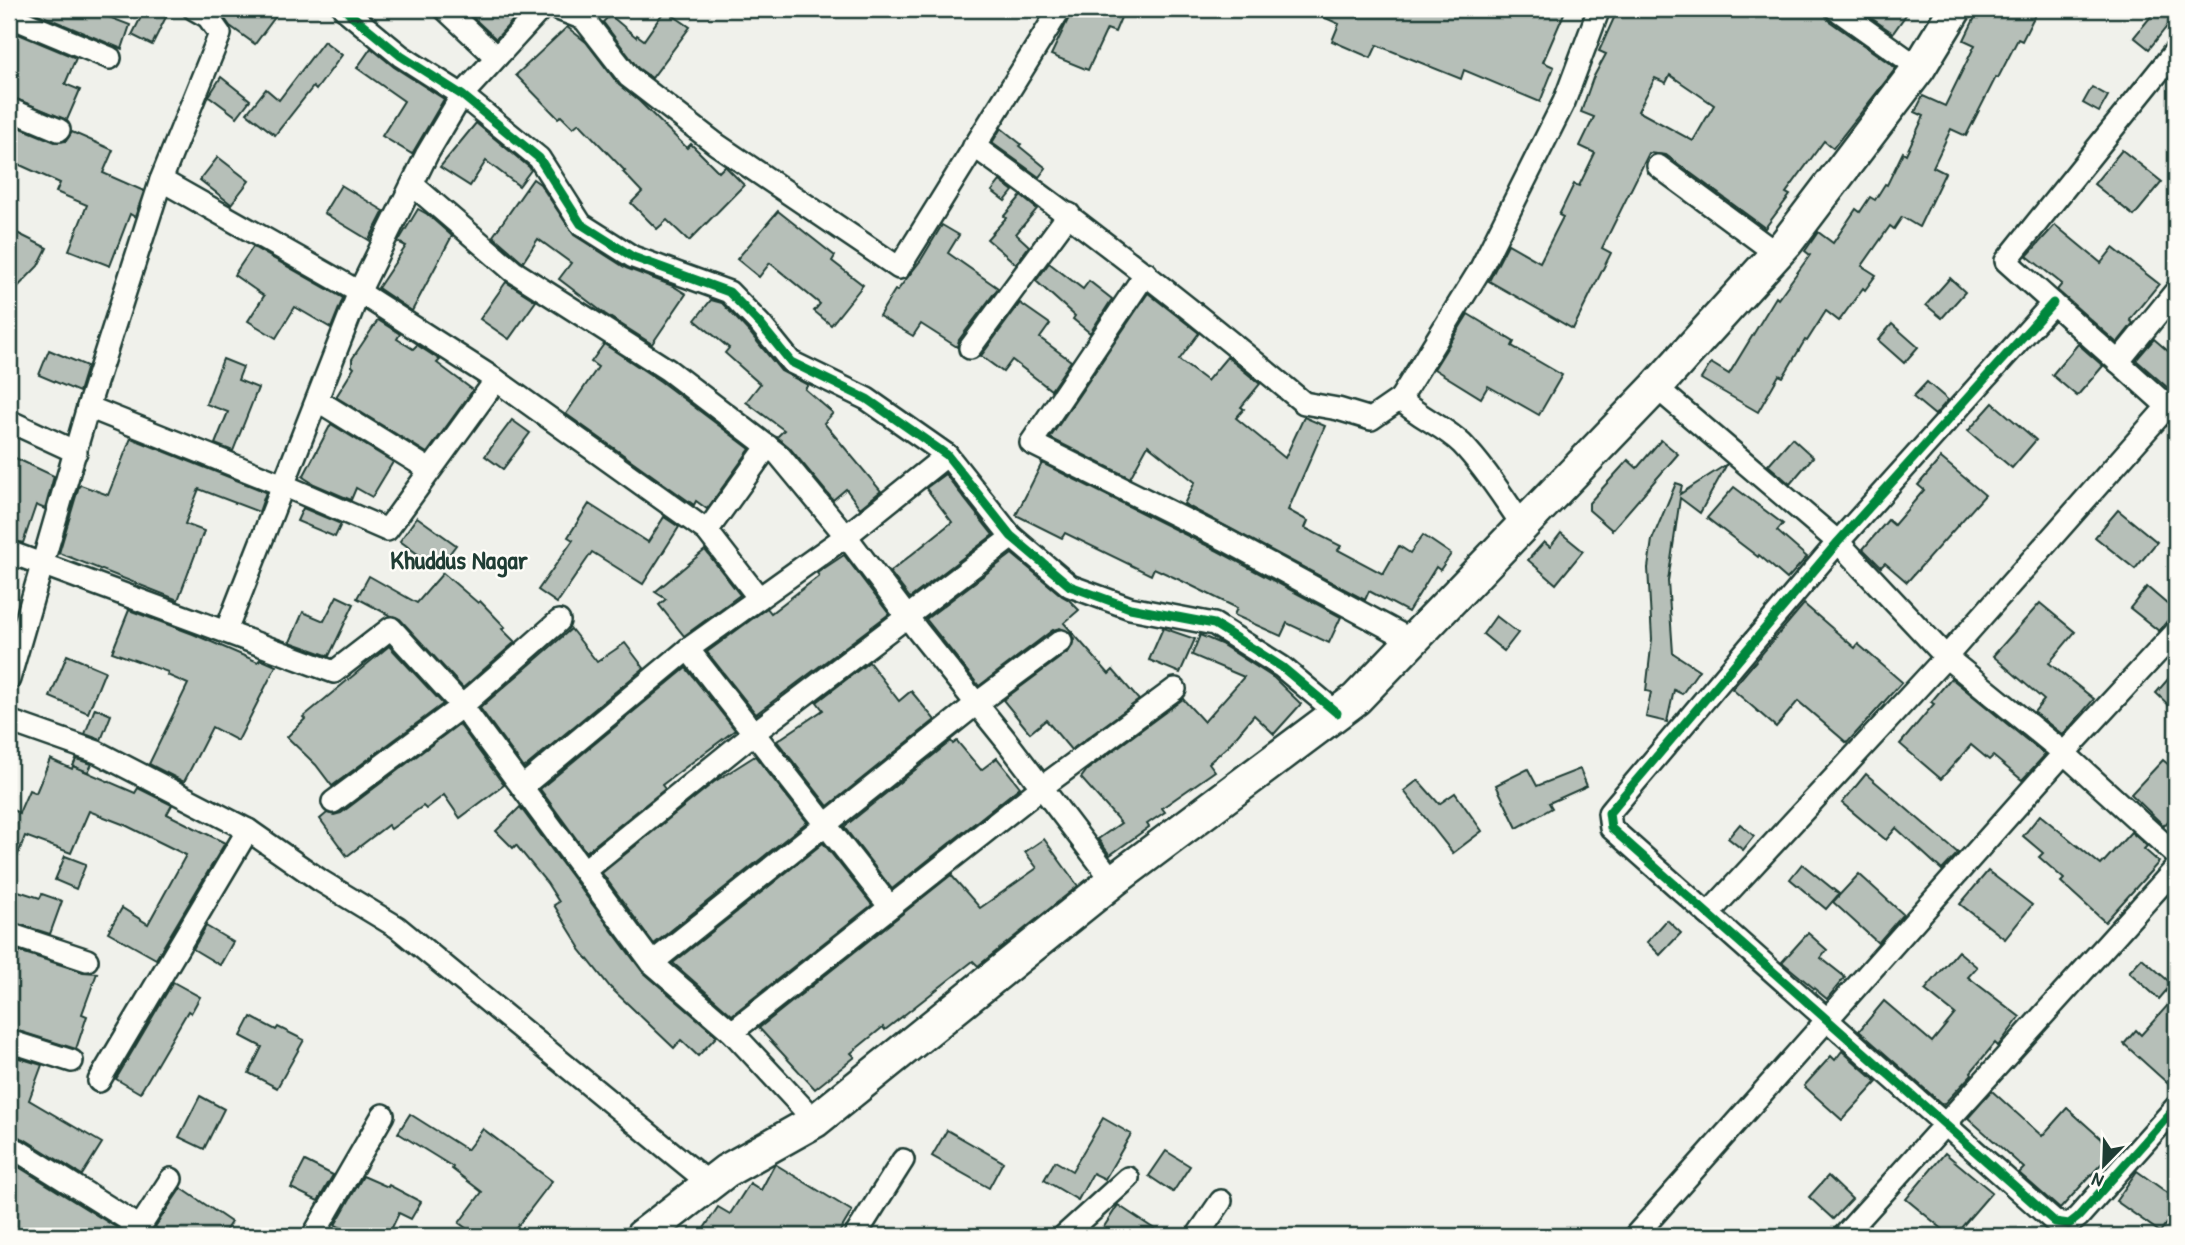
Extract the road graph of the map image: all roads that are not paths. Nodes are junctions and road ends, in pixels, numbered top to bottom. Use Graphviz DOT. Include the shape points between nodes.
graph roads {
  1 [pos="194,9"];
  2 [pos="344,9"];
  3 [pos="445,9"];
  4 [pos="541,9"];
  5 [pos="558,9"];
  6 [pos="1059,9"];
  7 [pos="1599,9"];
  8 [pos="1836,9"];
  9 [pos="1955,9"];
  10 [pos="589,14"];
  11 [pos="9,16"];
  12 [pos="2176,50"];
  13 [pos="496,57"];
  14 [pos="110,58"];
  15 [pos="1919,68"];
  16 [pos="462,95"];
  17 [pos="9,109"];
  18 [pos="59,130"];
  19 [pos="974,146"];
  20 [pos="1658,166"];
  21 [pos="161,180"];
  22 [pos="413,185"];
  23 [pos="1069,214"];
  24 [pos="1777,254"];
  25 [pos="1146,274"];
  26 [pos="2176,291"];
  27 [pos="359,292"];
  28 [pos="2053,303"];
  29 [pos="970,348"];
  30 [pos="2118,362"];
  31 [pos="496,380"];
  32 [pos="1656,387"];
  33 [pos="1400,399"];
  34 [pos="317,400"];
  35 [pos="88,407"];
  36 [pos="2172,410"];
  37 [pos="9,421"];
  38 [pos="768,446"];
  39 [pos="76,452"];
  40 [pos="947,455"];
  41 [pos="430,470"];
  42 [pos="283,485"];
  43 [pos="1524,527"];
  44 [pos="707,531"];
  45 [pos="846,536"];
  46 [pos="1012,537"];
  47 [pos="1838,542"];
  48 [pos="9,552"];
  49 [pos="41,563"];
  50 [pos="759,598"];
  51 [pos="906,616"];
  52 [pos="559,621"];
  53 [pos="226,631"];
  54 [pos="2176,632"];
  55 [pos="1413,640"];
  56 [pos="1061,641"];
  57 [pos="688,649"];
  58 [pos="1946,657"];
  59 [pos="9,679"];
  60 [pos="1175,689"];
  61 [pos="976,704"];
  62 [pos="462,706"];
  63 [pos="1337,713"];
  64 [pos="9,721"];
  65 [pos="754,733"];
  66 [pos="2064,753"];
  67 [pos="522,787"];
  68 [pos="1041,787"];
  69 [pos="333,802"];
  70 [pos="824,824"];
  71 [pos="248,830"];
  72 [pos="2176,856"];
  73 [pos="2176,867"];
  74 [pos="585,870"];
  75 [pos="1113,881"];
  76 [pos="890,907"];
  77 [pos="1708,914"];
  78 [pos="9,934"];
  79 [pos="88,960"];
  80 [pos="652,962"];
  81 [pos="1826,1021"];
  82 [pos="732,1032"];
  83 [pos="9,1041"];
  84 [pos="72,1061"];
  85 [pos="99,1081"];
  86 [pos="2176,1107"];
  87 [pos="383,1115"];
  88 [pos="815,1121"];
  89 [pos="1945,1124"];
  90 [pos="9,1147"];
  91 [pos="903,1160"];
  92 [pos="1128,1178"];
  93 [pos="171,1179"];
  94 [pos="710,1184"];
  95 [pos="1221,1201"];
  96 [pos="137,1232"];
  97 [pos="313,1236"];
  98 [pos="642,1236"];
  99 [pos="855,1236"];
  100 [pos="1064,1236"];
  101 [pos="1197,1236"];
  102 [pos="1635,1236"];
  103 [pos="1844,1236"];
  1 -- 21 [label="street" via="208,17 220,34"];
  2 -- 16 [label="street" via="401,56"];
  3 -- 13 [label="street"];
  4 -- 13 [label="street"];
  5 -- 10 [label="street"];
  6 -- 19 [label="street"];
  7 -- 33 [label="street" via="1564,102 1481,268"];
  8 -- 15 [label="street"];
  9 -- 15 [label="main road"];
  10 -- 19 [label="street" via="629,77 716,144 899,268"];
  11 -- 14 [label="street"];
  12 -- 28 [label="street" via="2006,261"];
  13 -- 16 [label="street"];
  15 -- 24 [label="main road"];
  16 -- 22 [label="street"];
  16 -- 40 [label="street" via="539,159 581,224 633,257 729,292 791,362 867,399"];
  17 -- 18 [label="street"];
  19 -- 23 [label="street"];
  20 -- 24 [label="street"];
  21 -- 27 [label="street"];
  21 -- 35 [label="street"];
  22 -- 27 [label="street"];
  22 -- 38 [label="street" via="513,271 668,370"];
  23 -- 25 [label="street"];
  23 -- 29 [label="street"];
  24 -- 32 [label="main road"];
  25 -- 33 [label="street" via="1304,403 1371,419"];
  25 -- 55 [label="street" via="1031,443"];
  26 -- 30 [label="street"];
  27 -- 31 [label="street"];
  27 -- 34 [label="street"];
  28 -- 30 [label="street"];
  28 -- 47 [label="street"];
  30 -- 36 [label="street"];
  31 -- 41 [label="street"];
  31 -- 44 [label="street"];
  32 -- 43 [label="main road"];
  32 -- 47 [label="street"];
  33 -- 43 [label="street" via="1460,442"];
  34 -- 41 [label="street"];
  34 -- 42 [label="street"];
  35 -- 39 [label="street"];
  35 -- 42 [label="street"];
  36 -- 58 [label="street"];
  37 -- 39 [label="street"];
  38 -- 44 [label="street"];
  38 -- 45 [label="street"];
  39 -- 49 [label="street"];
  40 -- 45 [label="street"];
  40 -- 46 [label="street"];
  41 -- 42 [label="street" via="387,530"];
  42 -- 53 [label="street"];
  43 -- 55 [label="main road"];
  44 -- 50 [label="street"];
  45 -- 50 [label="street"];
  45 -- 51 [label="street"];
  46 -- 51 [label="street"];
  46 -- 63 [label="street" via="1070,586 1130,608 1214,624 1282,667"];
  47 -- 58 [label="street"];
  47 -- 77 [label="street" via="1609,813 1611,828"];
  48 -- 49 [label="street"];
  49 -- 53 [label="street"];
  49 -- 59 [label="street"];
  50 -- 57 [label="street"];
  51 -- 61 [label="street"];
  51 -- 65 [label="street"];
  52 -- 62 [label="street"];
  53 -- 62 [label="street" via="334,672 391,628"];
  54 -- 66 [label="street"];
  55 -- 63 [label="main road"];
  56 -- 61 [label="street"];
  57 -- 65 [label="street"];
  57 -- 67 [label="street"];
  58 -- 66 [label="street"];
  58 -- 77 [label="street"];
  60 -- 68 [label="street"];
  61 -- 68 [label="street"];
  61 -- 70 [label="street"];
  62 -- 67 [label="street"];
  62 -- 69 [label="street"];
  63 -- 75 [label="main road"];
  64 -- 71 [label="street" via="97,752"];
  65 -- 70 [label="street"];
  65 -- 74 [label="street"];
  66 -- 72 [label="street"];
  66 -- 81 [label="street"];
  67 -- 74 [label="street"];
  68 -- 75 [label="street"];
  68 -- 76 [label="street"];
  70 -- 76 [label="street"];
  70 -- 80 [label="street"];
  71 -- 85 [label="street"];
  71 -- 94 [label="street" via="397,927"];
  73 -- 89 [label="street"];
  74 -- 80 [label="street"];
  75 -- 88 [label="main road"];
  76 -- 82 [label="street"];
  77 -- 81 [label="street"];
  78 -- 79 [label="street"];
  80 -- 82 [label="street"];
  81 -- 89 [label="street"];
  81 -- 102 [label="street"];
  82 -- 88 [label="street"];
  83 -- 84 [label="street"];
  86 -- 89 [label="street" via="2069,1224 2055,1222"];
  87 -- 97 [label="street"];
  88 -- 94 [label="main road"];
  89 -- 103 [label="street"];
  90 -- 96 [label="street"];
  91 -- 99 [label="street"];
  92 -- 100 [label="street"];
  93 -- 96 [label="street"];
  94 -- 98 [label="main road"];
  95 -- 101 [label="street"];
}
